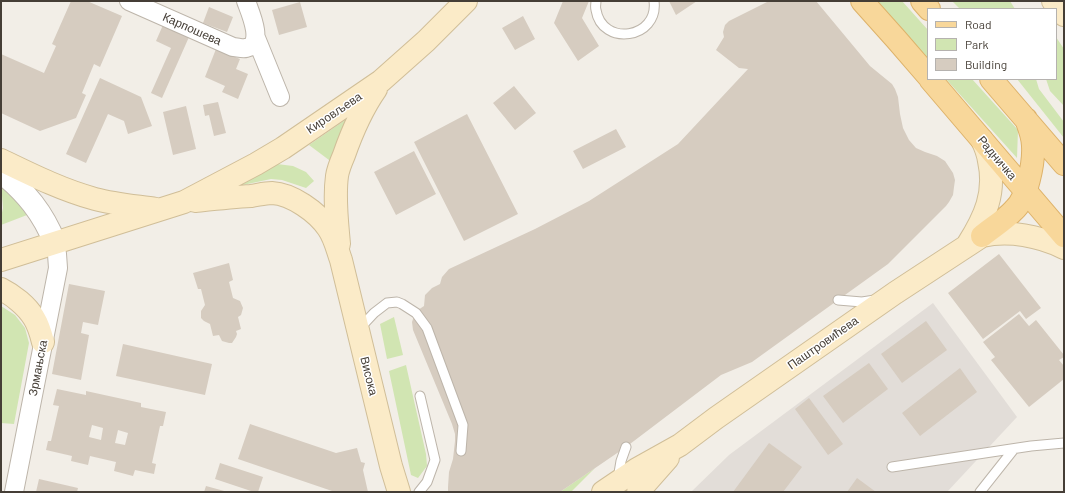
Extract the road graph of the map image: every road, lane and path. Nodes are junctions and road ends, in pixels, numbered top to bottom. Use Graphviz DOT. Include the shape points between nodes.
graph roads {
  1 [pos="129,1"];
  2 [pos="246,1"];
  3 [pos="466,1"];
  4 [pos="596,1"];
  5 [pos="654,1"];
  6 [pos="862,1"];
  7 [pos="1053,1"];
  8 [pos="1064,15"];
  9 [pos="256,38"];
  10 [pos="927,75"];
  11 [pos="931,80"];
  12 [pos="992,80"];
  13 [pos="381,81"];
  14 [pos="280,97"];
  15 [pos="1026,119"];
  16 [pos="982,140"];
  17 [pos="1,160"];
  18 [pos="1064,164"];
  19 [pos="1,172"];
  20 [pos="1025,192"];
  21 [pos="184,202"];
  22 [pos="159,210"];
  23 [pos="1064,236"];
  24 [pos="975,240"];
  25 [pos="55,243"];
  26 [pos="1064,248"];
  27 [pos="1,260"];
  28 [pos="341,260"];
  29 [pos="1,289"];
  30 [pos="895,293"];
  31 [pos="838,300"];
  32 [pos="358,330"];
  33 [pos="43,342"];
  34 [pos="420,396"];
  35 [pos="1064,443"];
  36 [pos="680,445"];
  37 [pos="626,447"];
  38 [pos="1014,449"];
  39 [pos="461,451"];
  40 [pos="892,467"];
  41 [pos="610,487"];
  42 [pos="14,492"];
  43 [pos="399,492"];
  44 [pos="419,492"];
  45 [pos="638,492"];
  46 [pos="980,492"];
  1 -- 9 [label="street, Карпошева" via="233,46 248,48"];
  2 -- 9 [label="street"];
  3 -- 13 [label="main road, Кировљева"];
  4 -- 5 [label="lane" via="599,20 605,27 613,32 633,34 642,30 649,22 654,13"];
  6 -- 10 [label="main road"];
  7 -- 8 [label="main road"];
  9 -- 14 [label="street"];
  11 -- 16 [label="main road, Радничка"];
  12 -- 15 [label="main road"];
  13 -- 21 [label="main road, Кировљева" via="283,148"];
  13 -- 28 [label="main road" via="357,121 337,176 336,207"];
  15 -- 18 [label="main road"];
  15 -- 20 [label="main road" via="1033,145 1032,164"];
  16 -- 20 [label="main road, Радничка"];
  16 -- 24 [label="main road, Паштровићева" via="989,160 991,183 984,217"];
  17 -- 22 [label="main road" via="54,185 96,199"];
  19 -- 25 [label="street" via="35,206"];
  20 -- 23 [label="main road, Радничка"];
  20 -- 24 [label="main road" via="1015,210"];
  21 -- 22 [label="main road, Кировљева"];
  21 -- 28 [label="main road, Кировљева" via="273,193 286,196 310,209 319,218 335,242"];
  22 -- 25 [label="main road, Кировљева"];
  24 -- 26 [label="main road, Паштровићева" via="994,233 1006,233 1031,236"];
  24 -- 30 [label="main road, Паштровићева"];
  25 -- 27 [label="main road, Кировљева"];
  25 -- 33 [label="street, Зрмањска" via="58,268"];
  28 -- 32 [label="main road, Висока"];
  29 -- 33 [label="main road" via="25,307 34,318"];
  30 -- 31 [label="lane" via="862,302"];
  30 -- 36 [label="main road, Паштровићева"];
  32 -- 39 [label="lane" via="387,303 397,302 416,314 427,328 463,424"];
  32 -- 43 [label="main road, Висока"];
  33 -- 42 [label="street, Зрмањска"];
  34 -- 44 [label="lane" via="435,460 427,482"];
  35 -- 38 [label="lane"];
  36 -- 41 [label="main road, Паштровићева"];
  36 -- 45 [label="main road, Паштровићева"];
  37 -- 41 [label="lane"];
  38 -- 40 [label="lane"];
  38 -- 46 [label="lane"];
}
